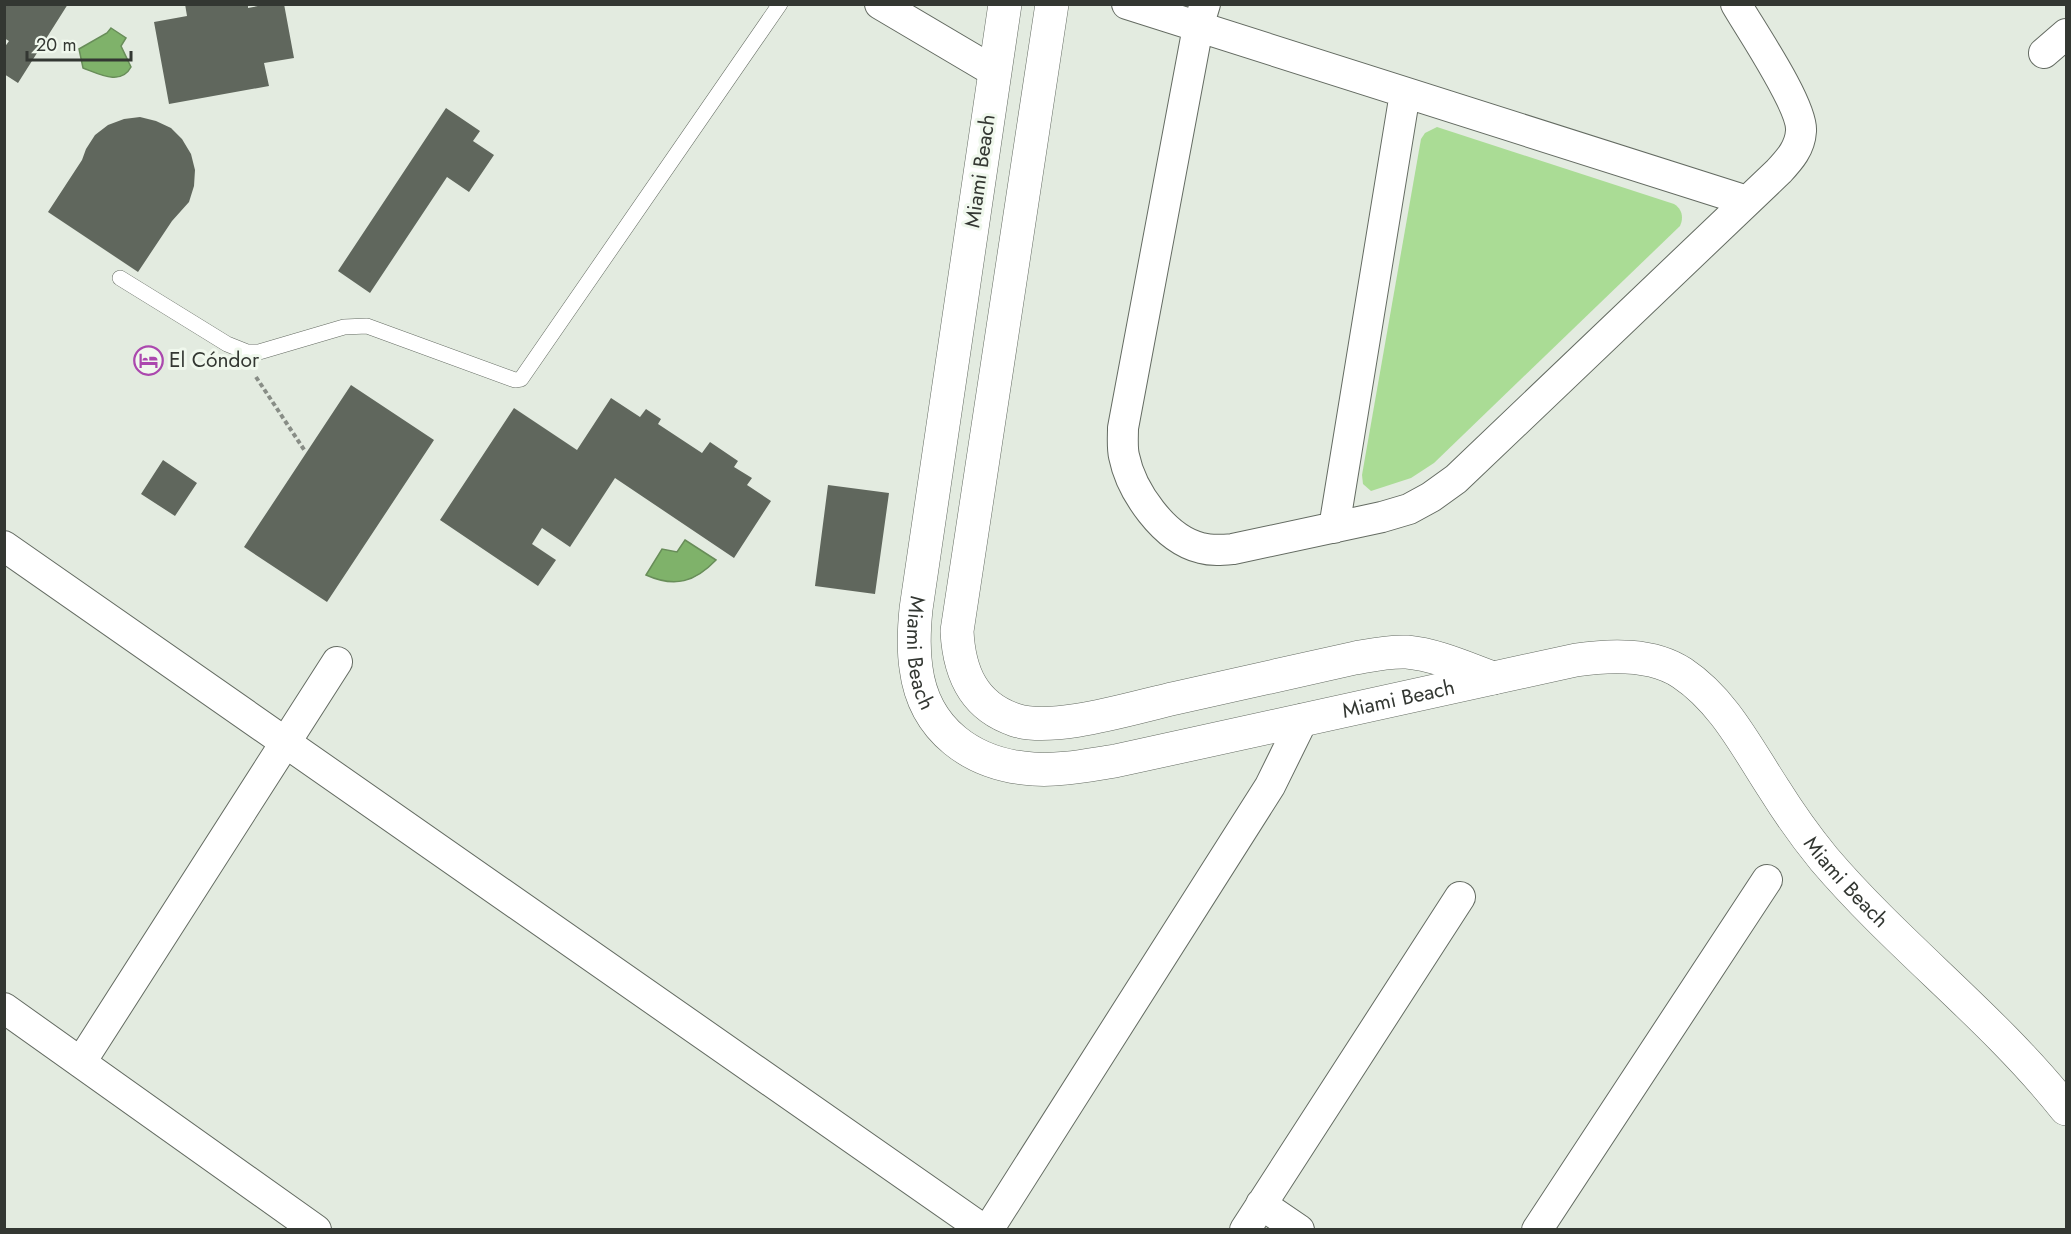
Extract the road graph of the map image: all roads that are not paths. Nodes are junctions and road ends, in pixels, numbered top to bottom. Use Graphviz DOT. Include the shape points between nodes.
graph roads {
  1 [pos="780,4"];
  2 [pos="880,4"];
  3 [pos="1005,4"];
  4 [pos="1052,4"];
  5 [pos="1127,4"];
  6 [pos="1736,4"];
  7 [pos="1202,16"];
  8 [pos="2067,34"];
  9 [pos="2044,53"];
  10 [pos="995,72"];
  11 [pos="1405,93"];
  12 [pos="1747,201"];
  13 [pos="120,278"];
  14 [pos="1334,528"];
  15 [pos="4,546"];
  16 [pos="338,662"];
  17 [pos="1493,678"];
  18 [pos="1303,719"];
  19 [pos="286,742"];
  20 [pos="1767,880"];
  21 [pos="1460,897"];
  22 [pos="4,1008"];
  23 [pos="81,1062"];
  24 [pos="2067,1109"];
  25 [pos="1261,1204"];
  26 [pos="316,1230"];
  27 [pos="986,1230"];
  28 [pos="1245,1230"];
  29 [pos="1299,1230"];
  30 [pos="1537,1230"];
  1 -- 13 [label="lane" via="520,379 367,326 344,327 248,352"];
  2 -- 10 [label="street"];
  3 -- 10 [label="street, Miami Beach"];
  4 -- 17 [label="street, Miami Beach" via="957,631 958,655 966,677 980,698 997,712 1036,724 1083,719 1381,653 1432,656"];
  5 -- 7 [label="street"];
  6 -- 12 [label="street" via="1801,123 1795,152"];
  7 -- 11 [label="street"];
  7 -- 14 [label="street" via="1123,428 1126,464 1137,493 1149,509 1173,533 1198,548 1233,549"];
  8 -- 9 [label="street"];
  10 -- 18 [label="street, Miami Beach" via="916,609 916,670 924,697 937,722 978,757 1035,770 1115,760"];
  11 -- 12 [label="street"];
  11 -- 14 [label="street"];
  12 -- 14 [label="street" via="1456,480 1409,509"];
  15 -- 19 [label="street"];
  16 -- 19 [label="street"];
  17 -- 18 [label="street, Miami Beach"];
  17 -- 24 [label="street, Miami Beach" via="1612,656 1661,663 1681,672 1720,708 1795,822 1846,884 2006,1042"];
  18 -- 27 [label="street" via="1270,786"];
  19 -- 23 [label="street"];
  19 -- 27 [label="street"];
  20 -- 30 [label="street"];
  21 -- 25 [label="street"];
  22 -- 23 [label="street"];
  23 -- 26 [label="street"];
  25 -- 28 [label="street"];
  25 -- 29 [label="street"];
}
